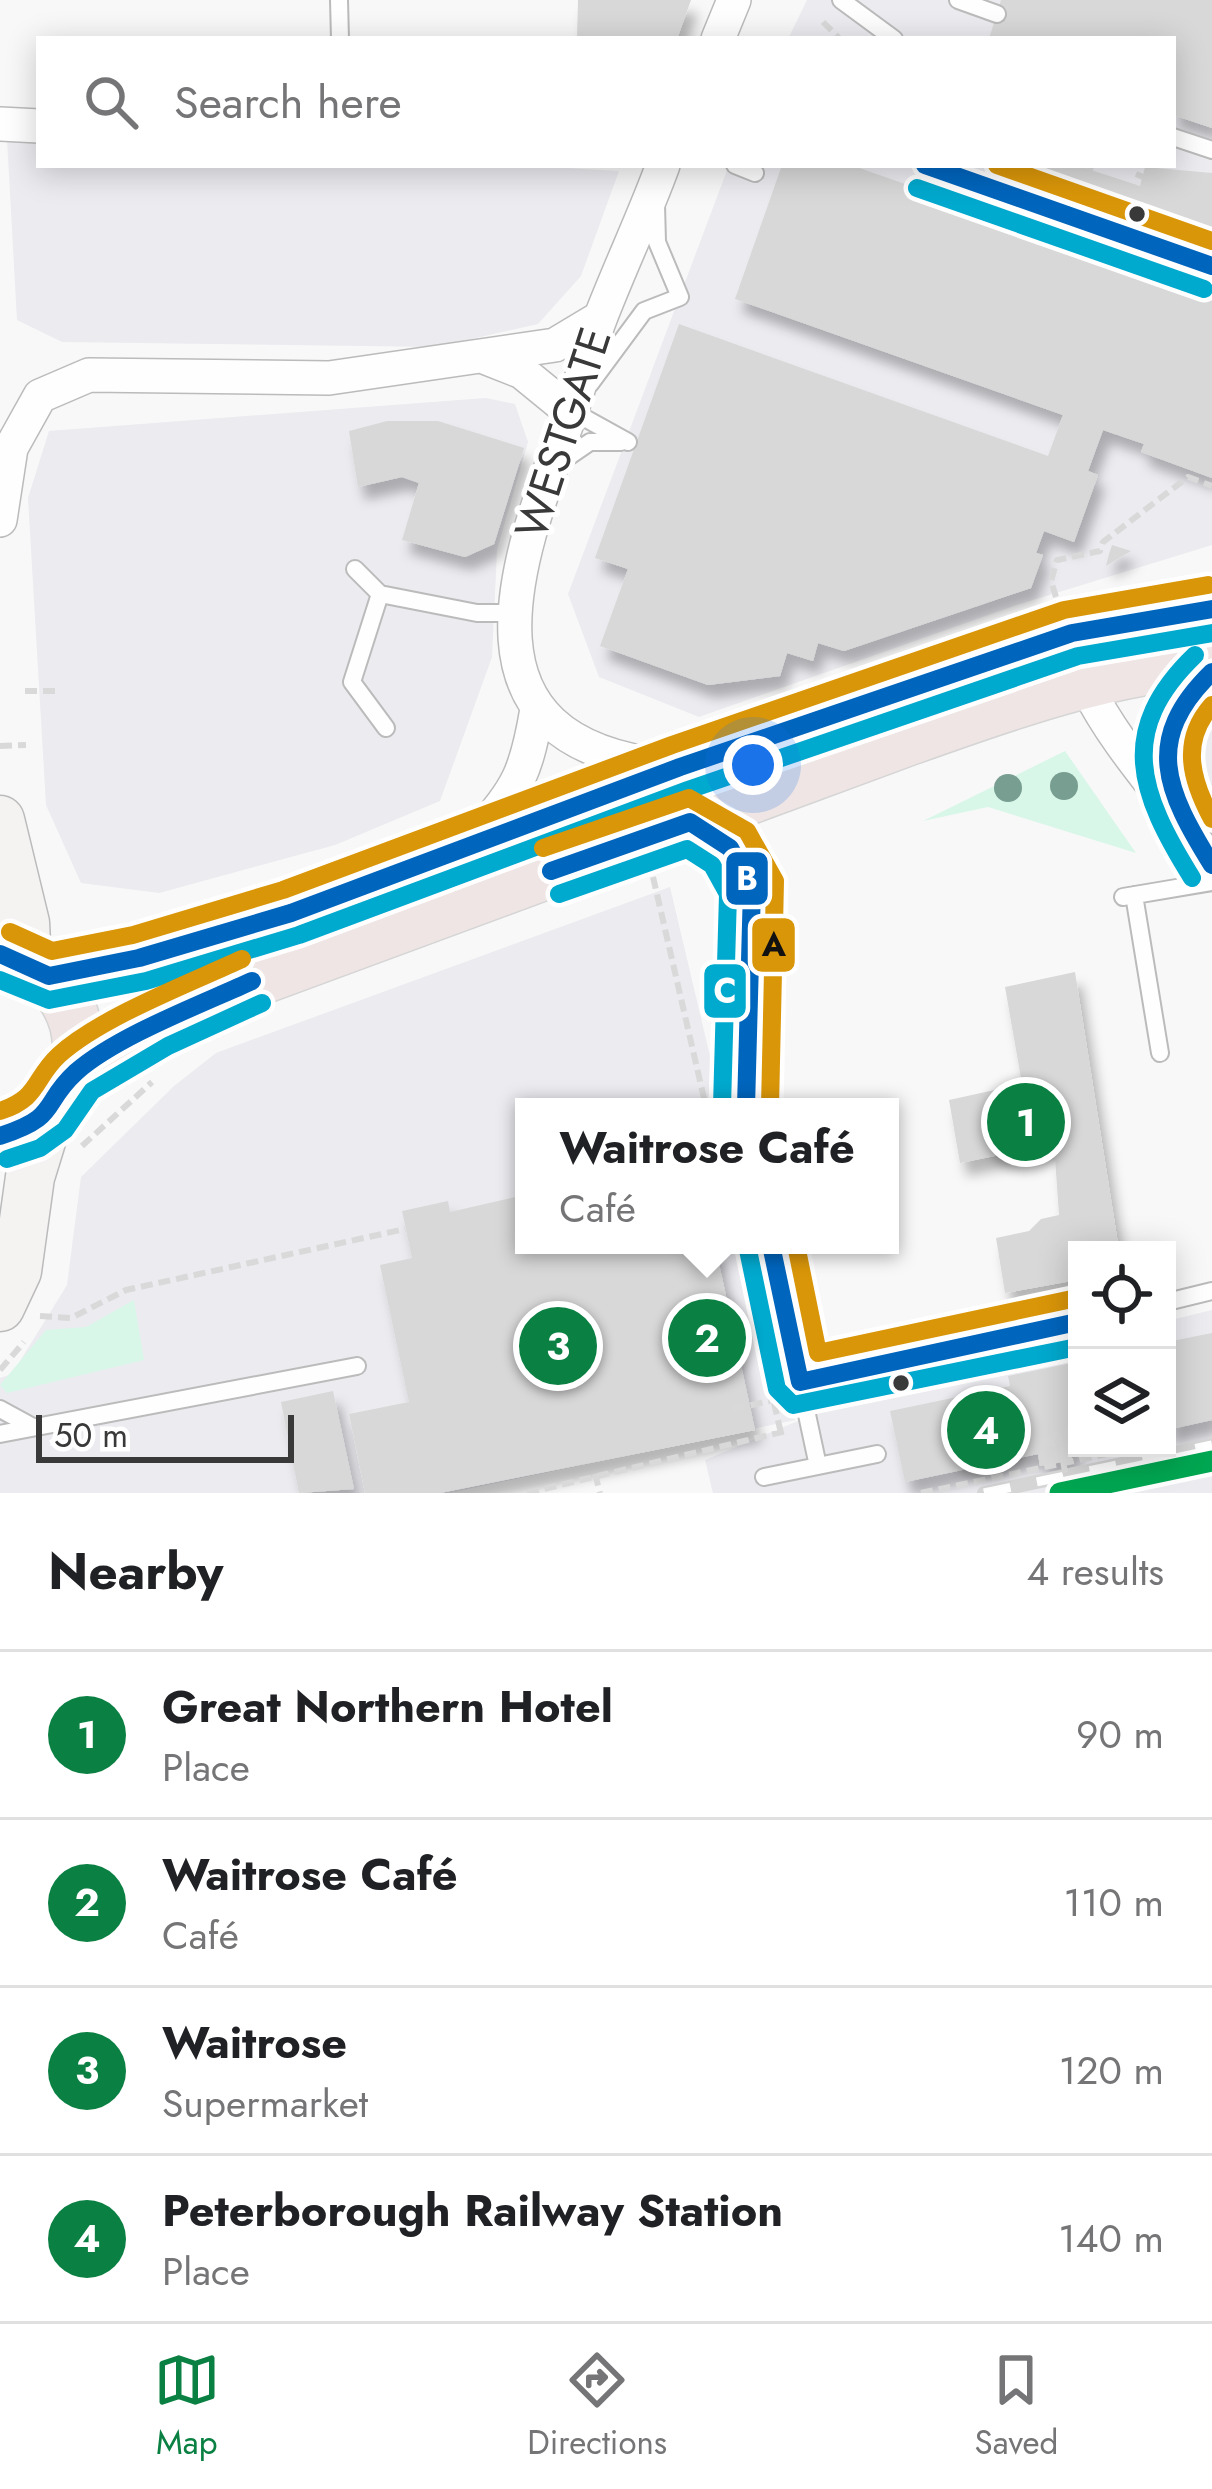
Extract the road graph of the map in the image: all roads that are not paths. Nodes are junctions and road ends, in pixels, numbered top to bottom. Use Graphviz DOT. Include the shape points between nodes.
graph roads {
  1 [pos="339,0"];
  2 [pos="734,0"];
  3 [pos="958,0"];
  4 [pos="852,2"];
  5 [pos="997,14"];
  6 [pos="340,36"];
  7 [pos="719,36"];
  8 [pos="891,36"];
  9 [pos="0,124"];
  10 [pos="36,126"];
  11 [pos="1176,137"];
  12 [pos="1212,150"];
  13 [pos="934,168"];
  14 [pos="663,171"];
  15 [pos="1212,266"];
  16 [pos="600,318"];
  17 [pos="482,357"];
  18 [pos="572,412"];
  19 [pos="544,476"];
  20 [pos="0,520"];
  21 [pos="355,569"];
  22 [pos="380,594"];
  23 [pos="1212,609"];
  24 [pos="513,614"];
  25 [pos="1142,618"];
  26 [pos="1212,662"];
  27 [pos="1212,672"];
  28 [pos="1087,687"];
  29 [pos="537,709"];
  30 [pos="386,728"];
  31 [pos="680,767"];
  32 [pos="1195,815"];
  33 [pos="0,820"];
  34 [pos="690,822"];
  35 [pos="462,849"];
  36 [pos="1212,865"];
  37 [pos="1212,882"];
  38 [pos="25,964"];
  39 [pos="1160,1053"];
  40 [pos="746,1098"];
  41 [pos="66,1114"];
  42 [pos="0,1136"];
  43 [pos="0,1188"];
  44 [pos="20,1252"];
  45 [pos="774,1254"];
  46 [pos="1212,1291"];
  47 [pos="1176,1300"];
  48 [pos="29,1308"];
  49 [pos="1068,1324"];
  50 [pos="357,1366"];
  51 [pos="800,1382"];
  52 [pos="0,1409"];
  53 [pos="33,1427"];
  54 [pos="0,1434"];
  55 [pos="877,1454"];
  56 [pos="818,1466"];
  57 [pos="764,1477"];
  1 -- 6 [label="lane"];
  2 -- 7 [label="street"];
  3 -- 5 [label="lane"];
  4 -- 8 [label="lane"];
  9 -- 10 [label="street"];
  11 -- 12 [label="lane"];
  13 -- 15 [label="lane"];
  14 -- 16 [label="street, WESTGATE"];
  14 -- 18 [label="lane" via="658,242 680,297 644,311"];
  16 -- 17 [label="street" via="555,344"];
  16 -- 18 [label="street, WESTGATE"];
  17 -- 18 [label="street" via="522,372"];
  17 -- 20 [label="street" via="329,378 89,375 40,396 11,448"];
  18 -- 19 [label="street, WESTGATE"];
  18 -- 19 [label="lane" via="628,442 590,442"];
  19 -- 24 [label="street, WESTGATE"];
  21 -- 22 [label="lane"];
  22 -- 24 [label="lane"];
  22 -- 30 [label="lane" via="352,682"];
  23 -- 25 [label="main road"];
  24 -- 29 [label="street, WESTGATE" via="516,653"];
  25 -- 28 [label="street" via="1114,638"];
  25 -- 31 [label="main road" via="1072,633"];
  26 -- 28 [label="main road" via="1165,664"];
  27 -- 32 [label="street" via="1169,725 1166,766"];
  28 -- 32 [label="street" via="1108,730"];
  28 -- 34 [label="main road" via="985,713"];
  29 -- 31 [label="street" via="614,760"];
  29 -- 35 [label="street" via="525,772 510,800"];
  31 -- 35 [label="main road"];
  32 -- 36 [label="street"];
  33 -- 38 [label="street" via="25,923"];
  34 -- 40 [label="lane" via="730,848 752,888"];
  34 -- 41 [label="main road" via="214,996"];
  35 -- 38 [label="main road" via="139,958"];
  37 -- 39 [label="lane" via="1129,896"];
  38 -- 41 [label="main road" via="76,1021"];
  41 -- 42 [label="main road"];
  41 -- 44 [label="street" via="30,1177"];
  43 -- 44 [label="street"];
  44 -- 48 [label="street"];
  45 -- 51 [label="lane"];
  46 -- 47 [label="lane"];
  49 -- 51 [label="lane"];
  50 -- 53 [label="lane"];
  51 -- 56 [label="lane"];
  52 -- 53 [label="lane"];
  53 -- 54 [label="lane"];
  55 -- 56 [label="lane"];
  56 -- 57 [label="lane"];
}
